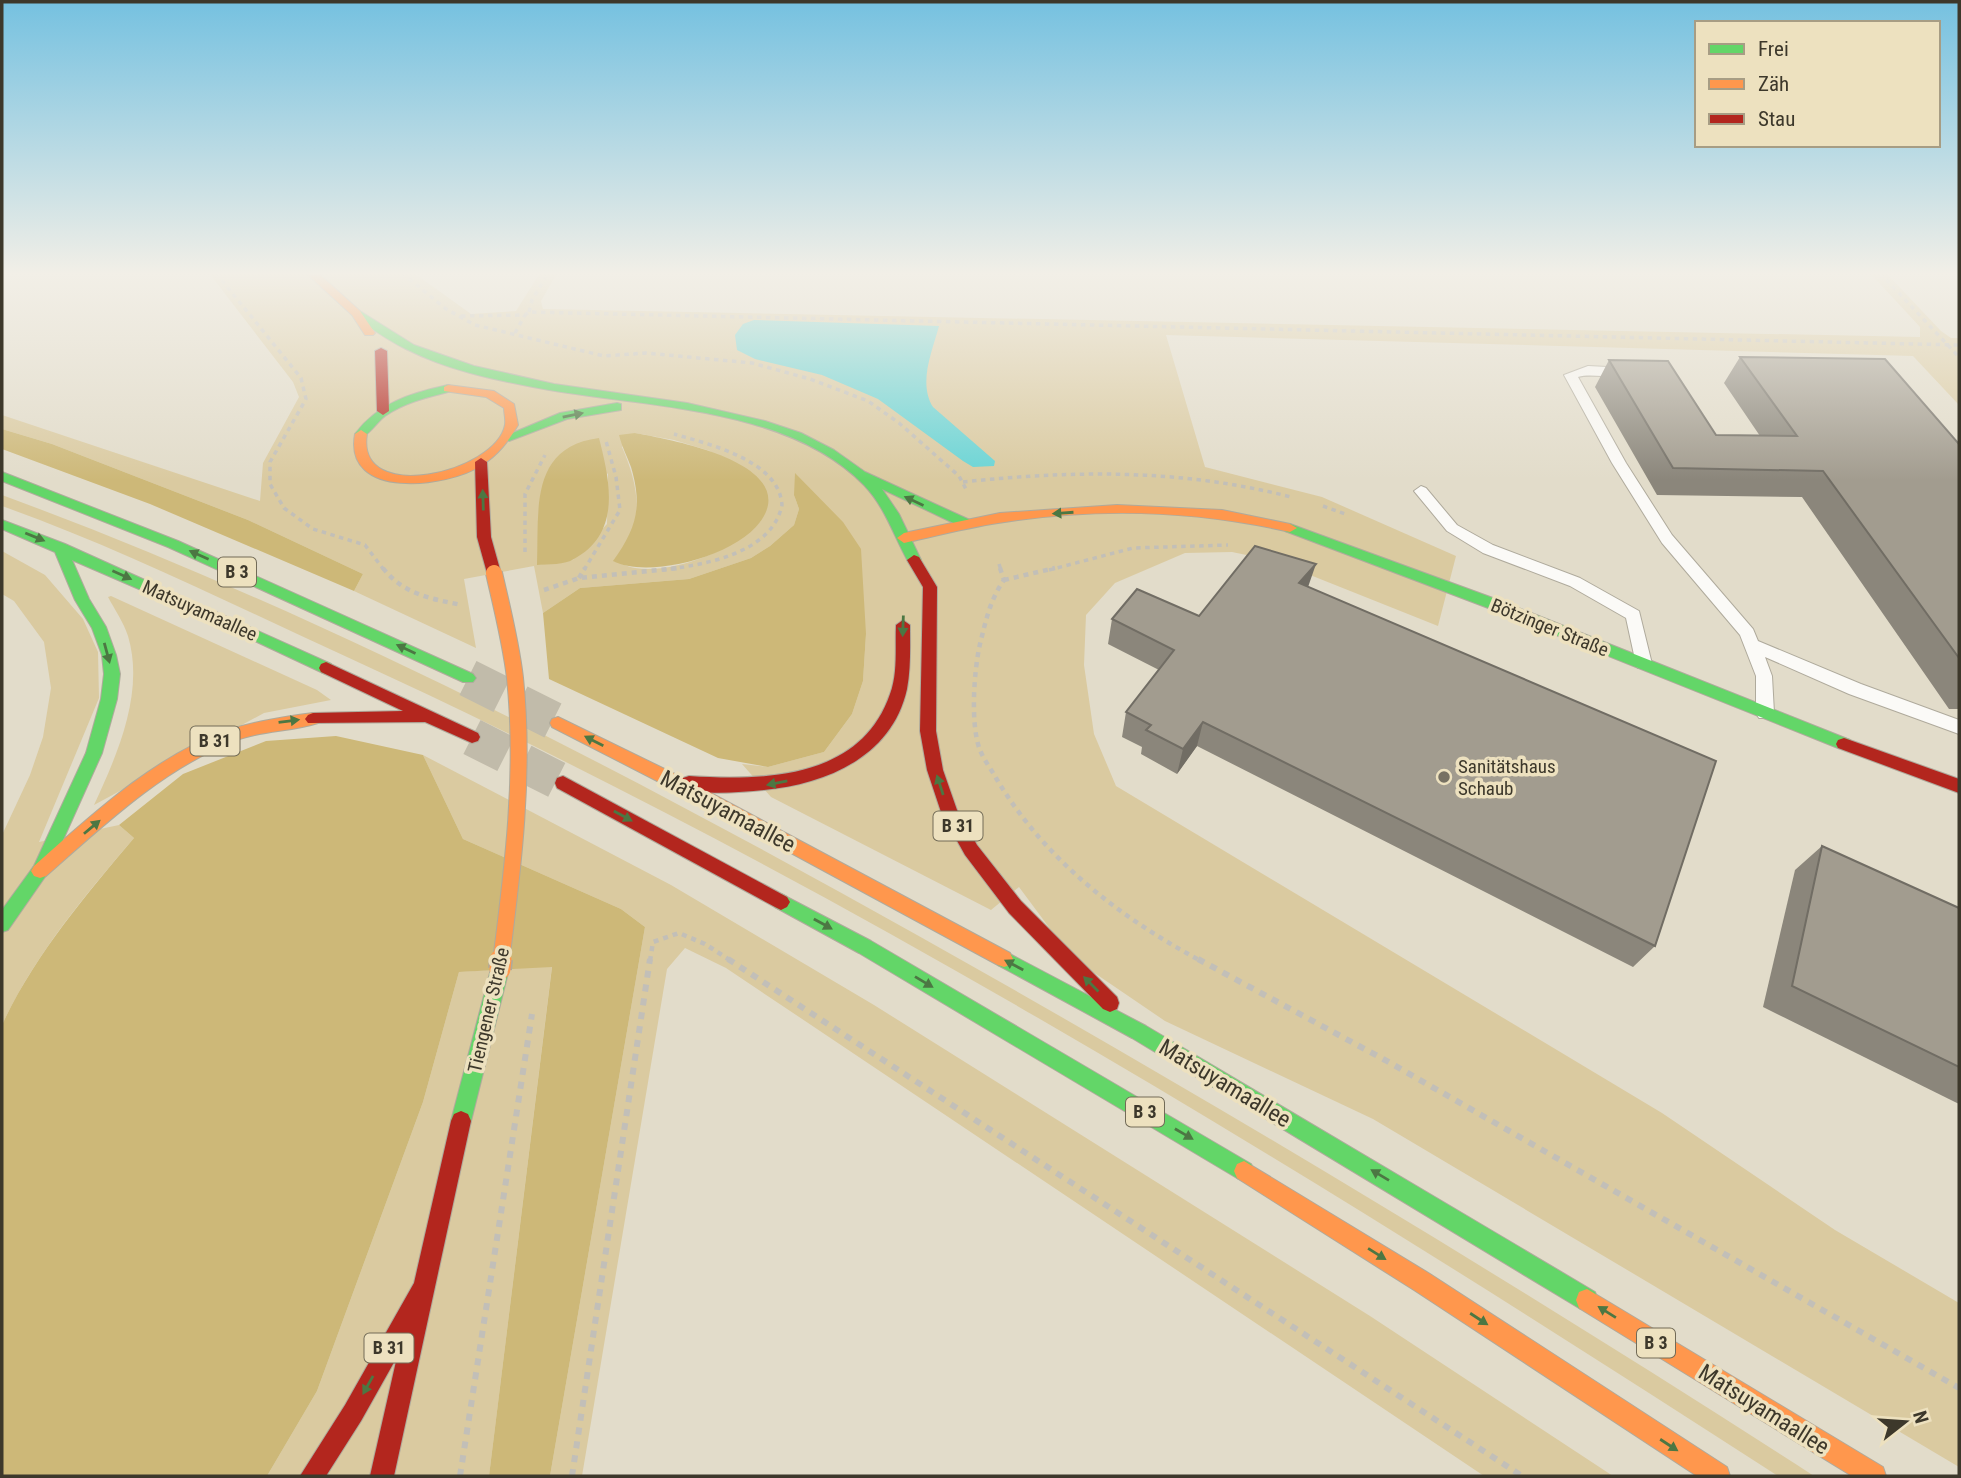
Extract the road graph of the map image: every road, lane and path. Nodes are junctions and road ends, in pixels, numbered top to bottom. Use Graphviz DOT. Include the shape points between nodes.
graph roads {
  1 [pos="272,342"];
  2 [pos="375,342"];
  3 [pos="405,342"];
  4 [pos="550,342"];
  5 [pos="1815,342"];
  6 [pos="1946,342"];
  7 [pos="1949,345"];
  8 [pos="1959,345"];
  9 [pos="381,351"];
  10 [pos="604,356"];
  11 [pos="1959,357"];
  12 [pos="604,364"];
  13 [pos="397,365"];
  14 [pos="1641,373"];
  15 [pos="420,379"];
  16 [pos="436,391"];
  17 [pos="598,395"];
  18 [pos="545,401"];
  19 [pos="648,401"];
  20 [pos="383,411"];
  21 [pos="665,433"];
  22 [pos="509,437"];
  23 [pos="606,441"];
  24 [pos="552,450"];
  25 [pos="481,462"];
  26 [pos="2,475"];
  27 [pos="862,475"];
  28 [pos="426,480"];
  29 [pos="1421,491"];
  30 [pos="440,492"];
  31 [pos="972,502"];
  32 [pos="1131,511"];
  33 [pos="2,524"];
  34 [pos="470,524"];
  35 [pos="967,524"];
  36 [pos="1076,527"];
  37 [pos="484,537"];
  38 [pos="904,538"];
  39 [pos="1232,545"];
  40 [pos="60,547"];
  41 [pos="525,555"];
  42 [pos="932,555"];
  43 [pos="914,560"];
  44 [pos="999,564"];
  45 [pos="578,578"];
  46 [pos="1004,580"];
  47 [pos="904,585"];
  48 [pos="544,590"];
  49 [pos="463,605"];
  50 [pos="903,612"];
  51 [pos="1752,646"];
  52 [pos="1644,664"];
  53 [pos="468,678"];
  54 [pos="1765,713"];
  55 [pos="431,716"];
  56 [pos="558,723"];
  57 [pos="1959,727"];
  58 [pos="472,737"];
  59 [pos="673,781"];
  60 [pos="563,783"];
  61 [pos="1959,786"];
  62 [pos="40,871"];
  63 [pos="2,924"];
  64 [pos="533,1009"];
  65 [pos="1139,1032"];
  66 [pos="426,1283"];
  67 [pos="1959,1388"];
  68 [pos="312,1476"];
  69 [pos="382,1476"];
  70 [pos="460,1476"];
  71 [pos="572,1476"];
  72 [pos="1522,1476"];
  73 [pos="1718,1476"];
  74 [pos="1874,1476"];
  1 -- 49 [label="path" via="301,378 306,399 270,462 270,484 284,508 313,529 365,545 394,582 423,597"];
  2 -- 9 [label="main road, B 31"];
  3 -- 17 [label="main road, B 31" via="420,351 533,383"];
  4 -- 10 [label="path"];
  5 -- 7 [label="path"];
  6 -- 7 [label="path"];
  7 -- 8 [label="path"];
  7 -- 11 [label="path"];
  9 -- 13 [label="main road, B 31"];
  9 -- 20 [label="main road"];
  10 -- 12 [label="path"];
  10 -- 31 [label="path" via="646,353 752,363 868,401 959,475"];
  14 -- 51 [label="lane" via="1588,370 1570,375 1667,539 1747,633"];
  15 -- 16 [label="main road"];
  16 -- 20 [label="main road, B 31"];
  16 -- 22 [label="main road, B 31" via="479,391 514,405"];
  17 -- 18 [label="main road, B 31"];
  17 -- 19 [label="main road, B 31"];
  22 -- 19 [label="main road, B 31, one-way" via="564,416"];
  19 -- 27 [label="main road, B 31" via="743,417 773,427 830,453"];
  20 -- 28 [label="main road, B 31" via="359,441 361,460 379,474"];
  21 -- 45 [label="path" via="728,452 758,468 776,485 782,502 776,522 760,539 724,557 666,571"];
  22 -- 25 [label="main road, B 31"];
  23 -- 45 [label="path" via="620,510"];
  24 -- 41 [label="path" via="544,456 525,494"];
  25 -- 28 [label="main road, B 31"];
  37 -- 25 [label="main road, Tiengener Straße / B 31, one-way"];
  53 -- 26 [label="main road, B 3, one-way" via="173,544"];
  35 -- 27 [label="main road, one-way"];
  27 -- 38 [label="main road, B 31" via="890,509"];
  28 -- 30 [label="main road"];
  29 -- 52 [label="lane" via="1452,528 1488,549 1576,582 1633,615"];
  32 -- 35 [label="main road, Bötzinger Straße, one-way" via="1025,515"];
  32 -- 36 [label="main road, Bötzinger Straße"];
  32 -- 52 [label="main road, Bötzinger Straße" via="1222,513 1289,527"];
  33 -- 40 [label="main road, Matsuyamaallee / B 3, one-way"];
  34 -- 37 [label="main road"];
  35 -- 38 [label="main road, Bötzinger Straße"];
  37 -- 66 [label="main road, Tiengener Straße / B 31, bridge" via="509,641 517,709 508,916 500,969"];
  38 -- 43 [label="main road, B 31"];
  39 -- 46 [label="path" via="1162,544"];
  40 -- 55 [label="main road, Matsuyamaallee / B 3, one-way"];
  40 -- 62 [label="main road, one-way" via="99,627 112,674 94,753"];
  42 -- 43 [label="main road"];
  43 -- 47 [label="main road"];
  65 -- 43 [label="main road, B 31, one-way" via="1015,907 971,850 949,812 928,732 929,587"];
  44 -- 46 [label="path"];
  45 -- 48 [label="path"];
  46 -- 67 [label="path" via="991,598 975,665 979,749 1016,812 1111,905 1194,957 1433,1087"];
  50 -- 59 [label="main road, one-way" via="902,668 895,704 864,750 812,775 775,785 728,788"];
  51 -- 54 [label="lane" via="1764,676"];
  51 -- 57 [label="lane"];
  52 -- 54 [label="main road, Bötzinger Straße"];
  54 -- 61 [label="main road, Bötzinger Straße"];
  55 -- 58 [label="main road, Matsuyamaallee / B 3"];
  62 -- 55 [label="main road, B 31, one-way" via="130,795 235,732 319,718"];
  59 -- 56 [label="main road, Matsuyamaallee / B 3, one-way"];
  65 -- 59 [label="main road, Matsuyamaallee / B 3, one-way"];
  60 -- 73 [label="main road, B 3, one-way" via="865,947 1200,1144 1422,1282"];
  62 -- 63 [label="main road, B 31"];
  64 -- 70 [label="path"];
  74 -- 65 [label="main road, Matsuyamaallee / B 3, one-way"];
  66 -- 68 [label="main road, B 31, one-way"];
  66 -- 69 [label="main road, Tiengener Straße"];
  71 -- 72 [label="path" via="653,942 679,933 705,944"];
}
